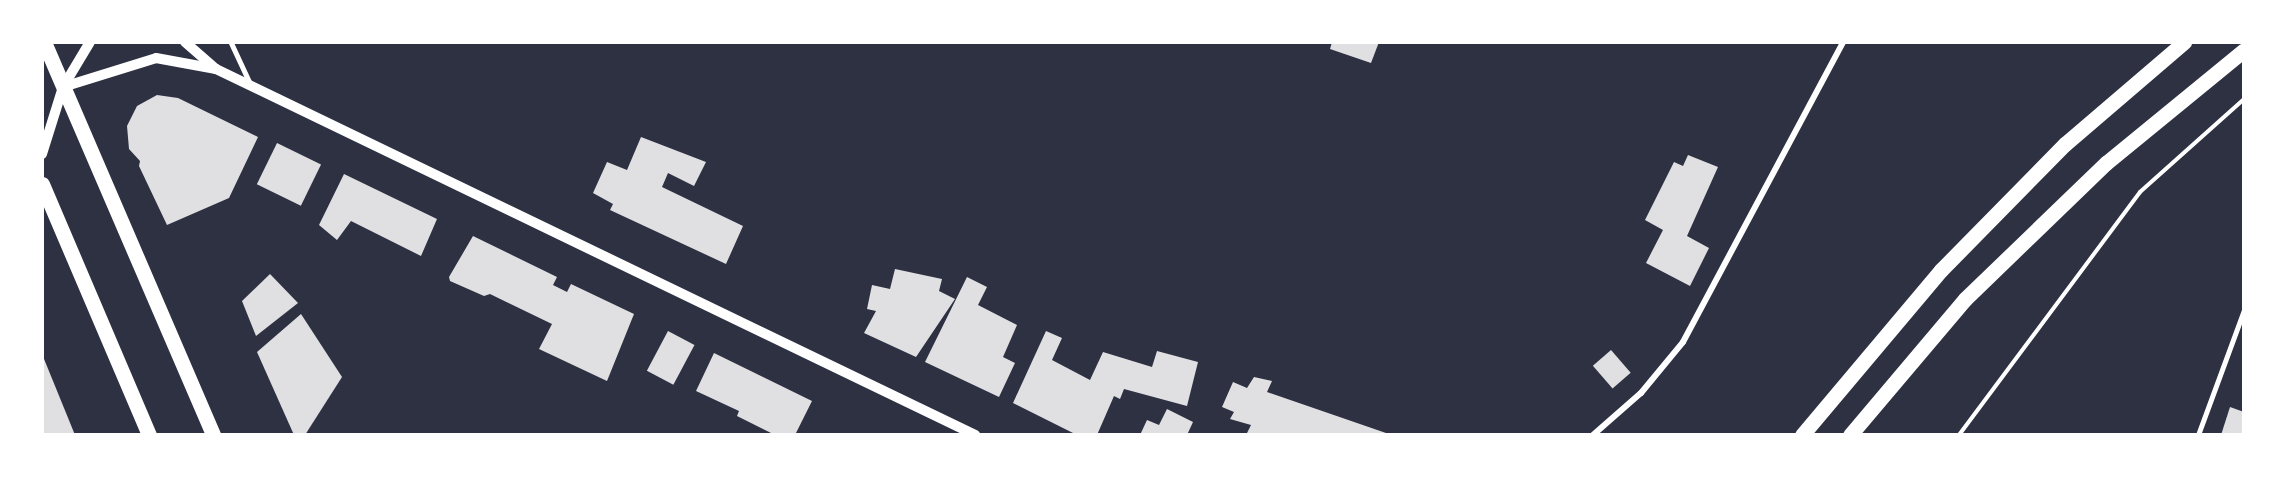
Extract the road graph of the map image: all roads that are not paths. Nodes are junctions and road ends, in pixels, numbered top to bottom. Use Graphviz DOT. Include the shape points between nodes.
graph roads {
  1 [pos="44,42"];
  2 [pos="90,42"];
  3 [pos="185,42"];
  4 [pos="231,42"];
  5 [pos="1843,42"];
  6 [pos="2184,42"];
  7 [pos="2244,50"];
  8 [pos="216,69"];
  9 [pos="63,87"];
  10 [pos="252,87"];
  11 [pos="42,154"];
  12 [pos="42,184"];
  13 [pos="2244,310"];
  14 [pos="149,435"];
  15 [pos="213,435"];
  16 [pos="975,435"];
  17 [pos="1593,435"];
  18 [pos="1802,435"];
  19 [pos="1850,435"];
  20 [pos="2198,435"];
  1 -- 9 [label="main road"];
  2 -- 9 [label="street"];
  3 -- 8 [label="street"];
  4 -- 10 [label="lane"];
  5 -- 17 [label="street" via="1683,342 1641,393"];
  6 -- 18 [label="main road" via="2065,144 1941,270"];
  7 -- 19 [label="main road" via="2106,163 1965,299"];
  8 -- 9 [label="street" via="156,58"];
  8 -- 10 [label="street"];
  9 -- 11 [label="street"];
  9 -- 15 [label="main road"];
  10 -- 16 [label="street"];
  12 -- 14 [label="main road"];
  13 -- 20 [label="lane"];
}
